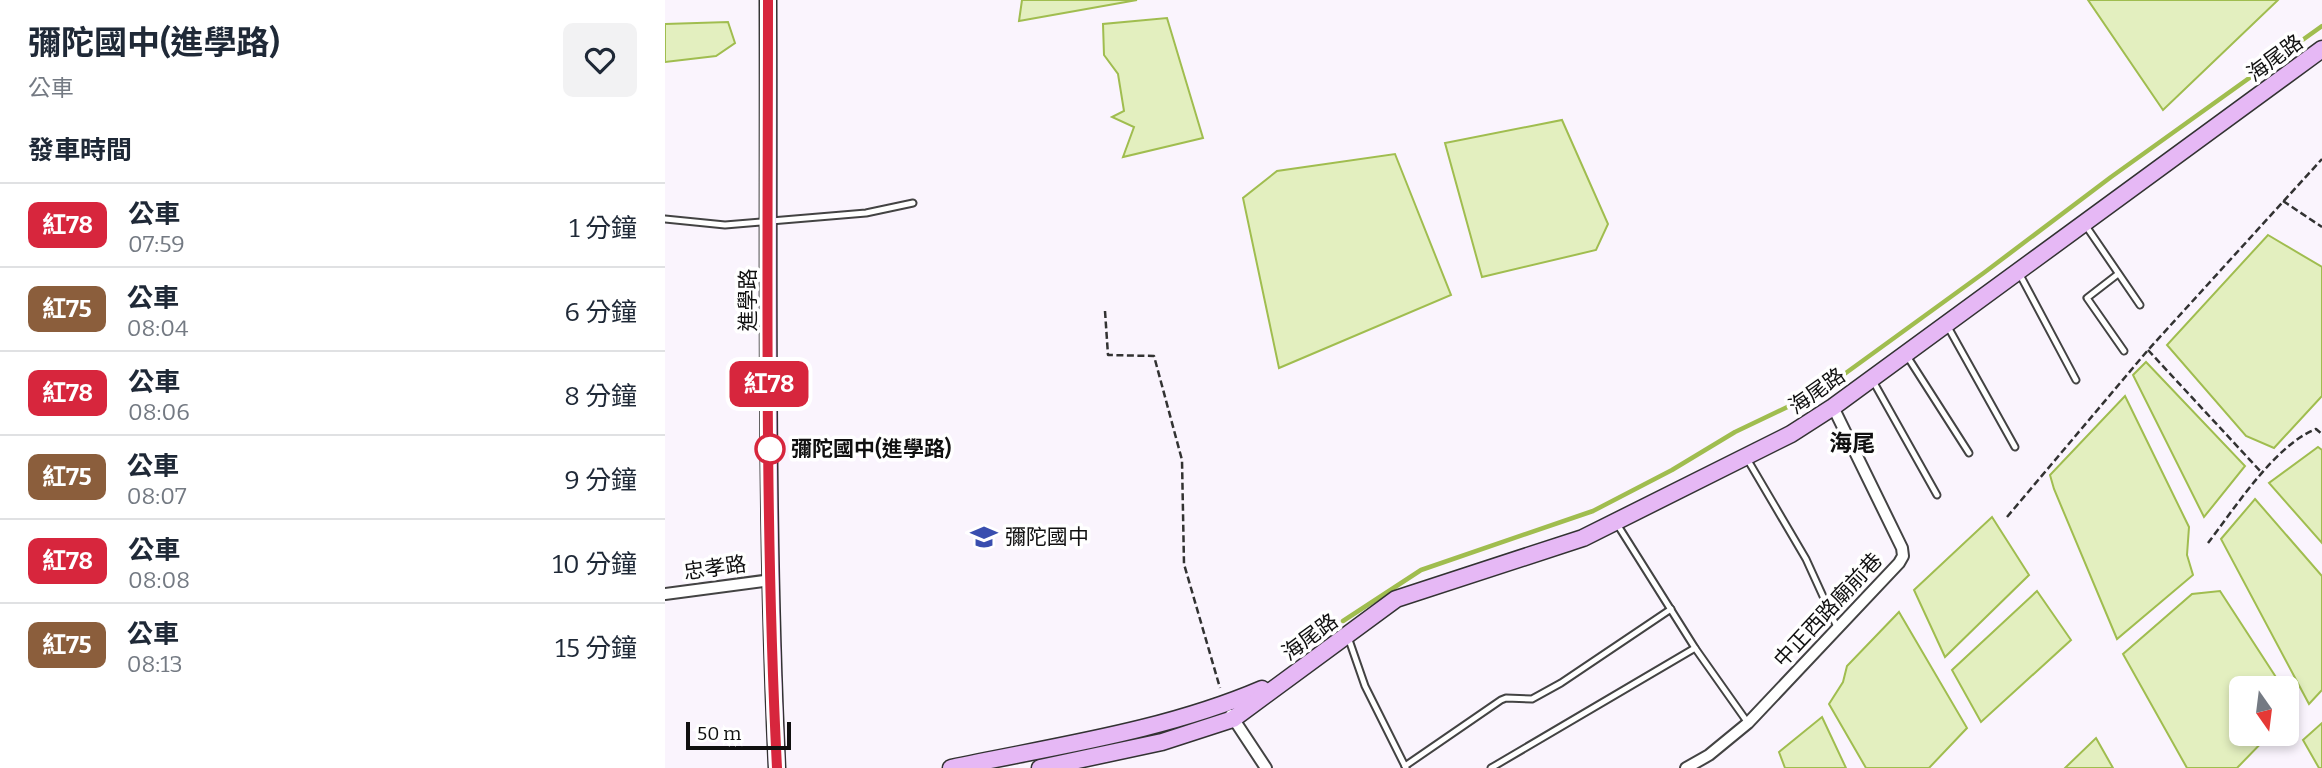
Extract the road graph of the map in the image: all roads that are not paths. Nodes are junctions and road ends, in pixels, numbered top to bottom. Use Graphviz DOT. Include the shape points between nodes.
graph roads {
  1 [pos="768,0"];
  2 [pos="2322,49"];
  3 [pos="913,203"];
  4 [pos="665,219"];
  5 [pos="769,221"];
  6 [pos="2084,223"];
  7 [pos="2018,270"];
  8 [pos="2118,274"];
  9 [pos="2140,305"];
  10 [pos="1946,324"];
  11 [pos="2124,351"];
  12 [pos="1906,354"];
  13 [pos="1872,378"];
  14 [pos="2076,380"];
  15 [pos="1833,407"];
  16 [pos="2015,447"];
  17 [pos="1969,453"];
  18 [pos="1747,457"];
  19 [pos="1937,495"];
  20 [pos="1616,522"];
  21 [pos="771,580"];
  22 [pos="665,594"];
  23 [pos="1671,610"];
  24 [pos="1837,629"];
  25 [pos="1348,635"];
  26 [pos="1695,648"];
  27 [pos="1229,712"];
  28 [pos="1748,723"];
  29 [pos="1406,767"];
  30 [pos="777,768"];
  31 [pos="951,768"];
  32 [pos="1040,768"];
  33 [pos="1266,768"];
  34 [pos="1491,768"];
  35 [pos="1686,768"];
  1 -- 5 [label="street, 進學路"];
  2 -- 6 [label="street, 海尾路"];
  3 -- 5 [label="lane" via="866,213"];
  4 -- 5 [label="lane" via="725,225"];
  5 -- 21 [label="street, 進學路"];
  6 -- 7 [label="street, 海尾路"];
  6 -- 8 [label="lane"];
  7 -- 10 [label="street, 海尾路"];
  7 -- 14 [label="lane"];
  8 -- 9 [label="lane"];
  8 -- 11 [label="lane" via="2087,299"];
  10 -- 12 [label="street, 海尾路"];
  10 -- 16 [label="lane"];
  12 -- 13 [label="street, 海尾路"];
  12 -- 17 [label="lane"];
  13 -- 15 [label="street, 海尾路"];
  13 -- 19 [label="lane"];
  15 -- 18 [label="street, 海尾路"];
  15 -- 24 [label="street, 中正西路廟前巷" via="1903,556"];
  18 -- 20 [label="street, 海尾路"];
  18 -- 24 [label="lane" via="1806,559"];
  20 -- 23 [label="lane"];
  20 -- 25 [label="street, 海尾路" via="1533,556 1396,599"];
  21 -- 22 [label="street, 忠孝路"];
  21 -- 30 [label="street, 進學路"];
  23 -- 26 [label="lane"];
  23 -- 29 [label="lane" via="1532,699 1501,700"];
  24 -- 28 [label="street, 中正西路廟前巷"];
  25 -- 27 [label="street, 海尾路" via="1287,679"];
  25 -- 29 [label="lane" via="1365,686"];
  26 -- 28 [label="lane"];
  26 -- 34 [label="lane"];
  27 -- 31 [label="street, 海尾路"];
  27 -- 32 [label="street, 海尾路" via="1162,742"];
  27 -- 33 [label="street"];
  28 -- 35 [label="street, 中正西路廟前巷"];
}
